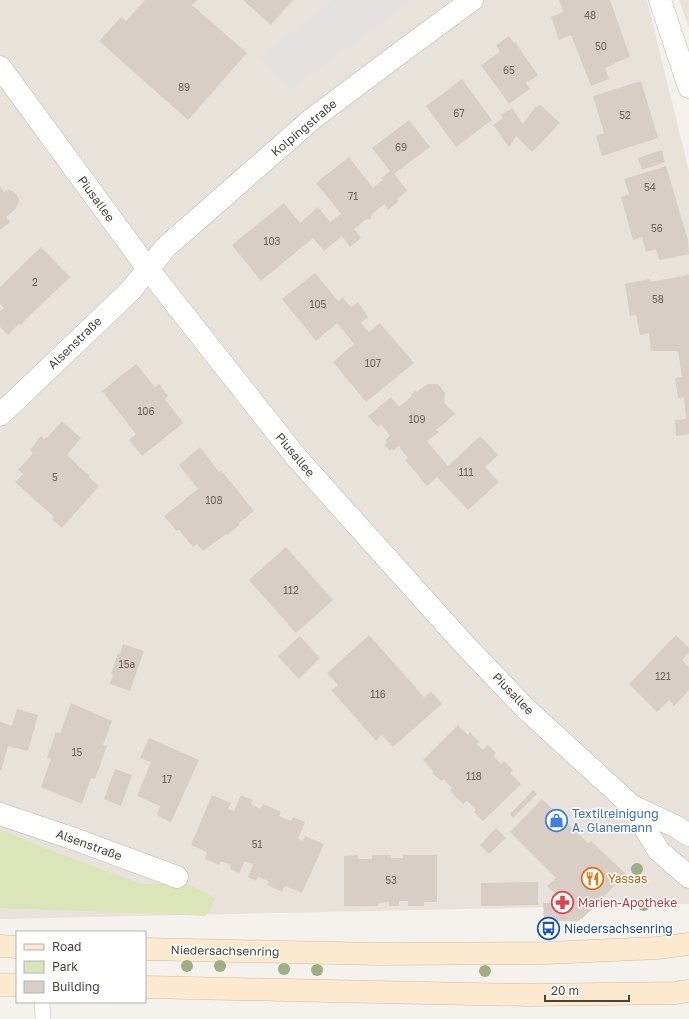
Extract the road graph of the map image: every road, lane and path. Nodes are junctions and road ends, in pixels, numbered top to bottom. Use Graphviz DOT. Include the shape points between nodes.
graph roads {
  1 [pos="472,0"];
  2 [pos="660,0"];
  3 [pos="0,67"];
  4 [pos="689,87"];
  5 [pos="148,269"];
  6 [pos="0,415"];
  7 [pos="632,806"];
  8 [pos="0,814"];
  9 [pos="689,835"];
  10 [pos="177,877"];
  11 [pos="689,877"];
  12 [pos="689,944"];
  13 [pos="0,946"];
  14 [pos="16,947"];
  15 [pos="146,949"];
  16 [pos="0,985"];
  17 [pos="16,985"];
  18 [pos="146,987"];
  19 [pos="689,991"];
  20 [pos="42,1003"];
  21 [pos="43,1019"];
  1 -- 5 [label="street, Kolpingstraße" via="312,119 166,247"];
  2 -- 4 [label="street"];
  3 -- 5 [label="street, Piusallee"];
  5 -- 6 [label="street, Alsenstraße" via="130,291"];
  5 -- 7 [label="street, Piusallee" via="297,458 458,637 525,708"];
  7 -- 9 [label="street, Piusallee"];
  7 -- 11 [label="street, Piusallee" via="658,850"];
  8 -- 10 [label="street, Alsenstraße"];
  12 -- 15 [label="main road, Niedersachsenring" via="547,953 377,954"];
  13 -- 14 [label="main road"];
  16 -- 17 [label="main road"];
  18 -- 19 [label="main road" via="528,995"];
  20 -- 21 [label="lane"];
}
